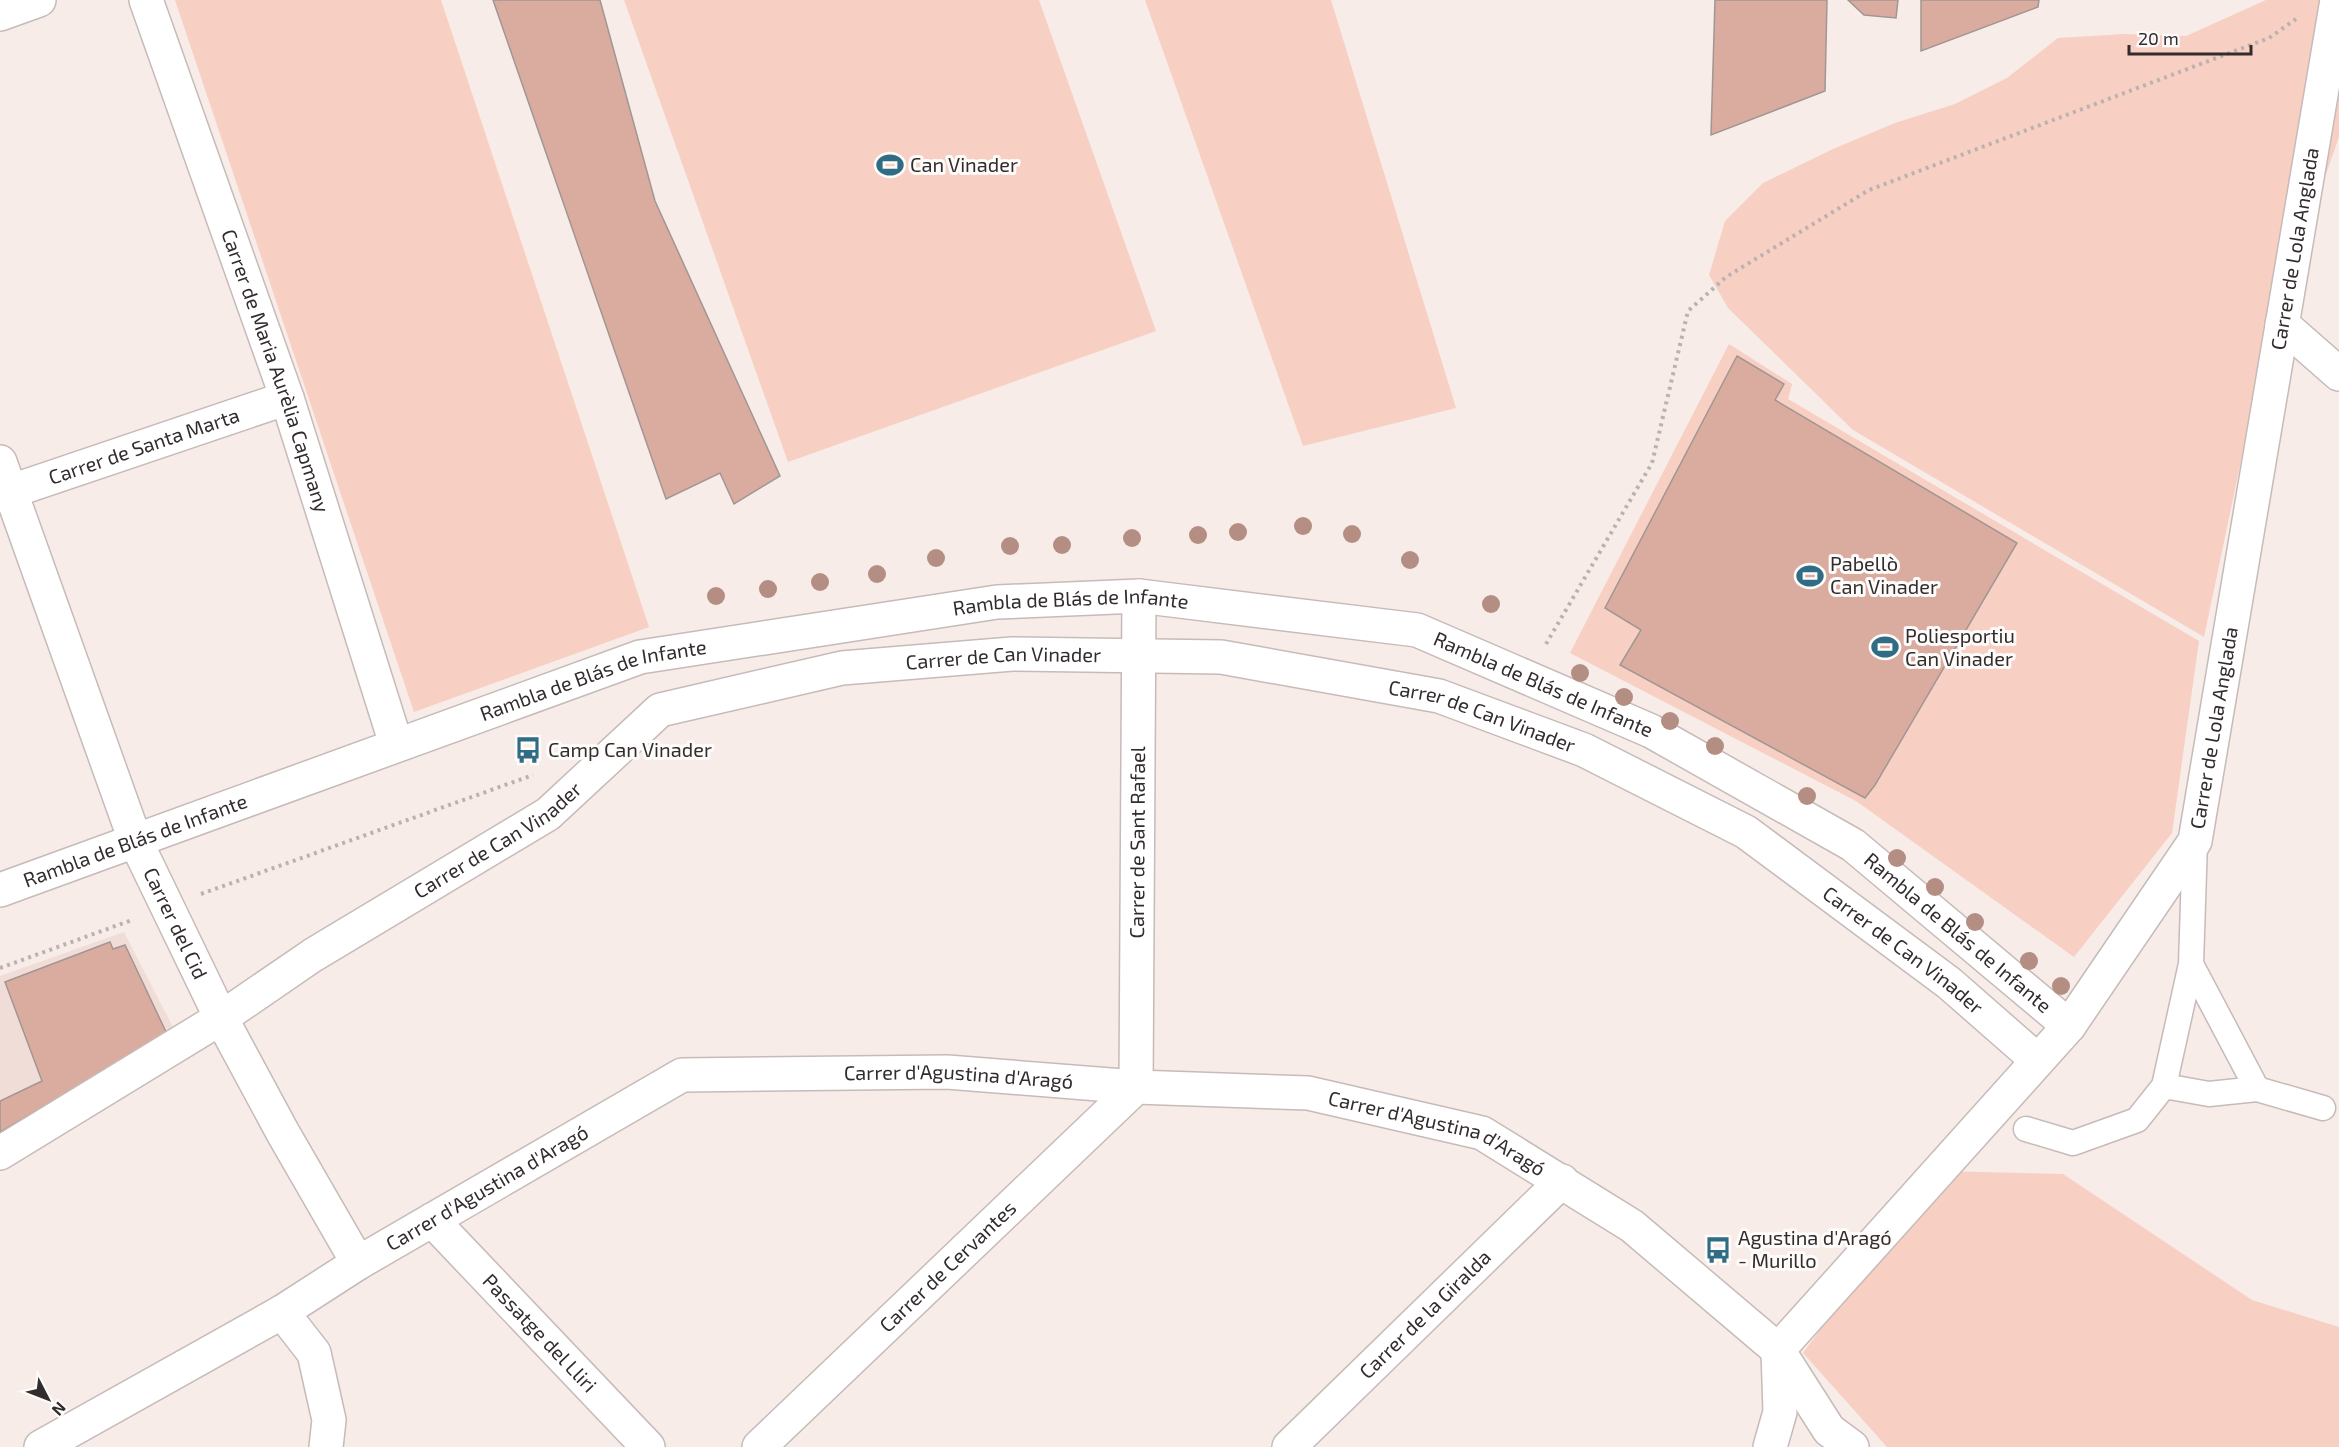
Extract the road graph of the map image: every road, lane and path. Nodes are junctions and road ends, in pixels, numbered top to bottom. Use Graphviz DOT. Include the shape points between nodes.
graph roads {
  1 [pos="39,0"];
  2 [pos="146,0"];
  3 [pos="2337,0"];
  4 [pos="2297,9"];
  5 [pos="0,14"];
  6 [pos="2282,324"];
  7 [pos="2339,374"];
  8 [pos="287,398"];
  9 [pos="3,483"];
  10 [pos="1139,596"];
  11 [pos="1544,646"];
  12 [pos="1139,656"];
  13 [pos="396,744"];
  14 [pos="135,840"];
  15 [pos="2194,841"];
  16 [pos="0,890"];
  17 [pos="120,925"];
  18 [pos="2191,964"];
  19 [pos="0,968"];
  20 [pos="221,1018"];
  21 [pos="2068,1026"];
  22 [pos="2037,1060"];
  23 [pos="2164,1086"];
  24 [pos="1136,1087"];
  25 [pos="2257,1089"];
  26 [pos="2323,1108"];
  27 [pos="2026,1129"];
  28 [pos="0,1153"];
  29 [pos="1562,1181"];
  30 [pos="432,1220"];
  31 [pos="358,1263"];
  32 [pos="282,1312"];
  33 [pos="1778,1350"];
  34 [pos="41,1447"];
  35 [pos="326,1447"];
  36 [pos="648,1447"];
  37 [pos="759,1447"];
  38 [pos="1289,1447"];
  39 [pos="1770,1447"];
  40 [pos="1852,1447"];
  1 -- 5 [label="street"];
  2 -- 8 [label="street, Carrer de Maria Aurèlia Capmany"];
  3 -- 6 [label="street, Carrer de Lola Anglada"];
  4 -- 11 [label="path" via="2296,18 2269,38 1869,190 1726,277 1688,311 1652,463"];
  6 -- 7 [label="street"];
  6 -- 15 [label="street, Carrer de Lola Anglada"];
  8 -- 9 [label="street, Carrer de Santa Marta"];
  8 -- 13 [label="street, Carrer de Maria Aurèlia Capmany"];
  9 -- 14 [label="street, Carrer del Cid"];
  10 -- 12 [label="street, Carrer de Sant Rafael"];
  10 -- 13 [label="street, Rambla de Blás de Infante" via="997,602 640,657"];
  10 -- 21 [label="street, Rambla de Blás de Infante" via="1417,630 1651,730 1853,844"];
  12 -- 20 [label="street, Carrer de Can Vinader" via="1012,654 842,668 660,710 548,814 313,955"];
  12 -- 22 [label="street, Carrer de Can Vinader" via="1221,657 1439,696 1584,750 1746,832 1948,983"];
  12 -- 24 [label="street, Carrer de Sant Rafael"];
  13 -- 14 [label="street, Rambla de Blás de Infante"];
  14 -- 16 [label="street, Rambla de Blás de Infante"];
  14 -- 20 [label="street, Carrer del Cid"];
  15 -- 18 [label="lane"];
  15 -- 21 [label="street, Carrer de Lola Anglada"];
  17 -- 19 [label="path"];
  18 -- 23 [label="lane"];
  18 -- 25 [label="lane"];
  20 -- 28 [label="street, Carrer de Can Vinader"];
  20 -- 31 [label="street, Carrer del Cid"];
  21 -- 22 [label="street, Carrer de Lola Anglada"];
  22 -- 33 [label="street, Carrer de Lola Anglada"];
  23 -- 25 [label="lane" via="2209,1094"];
  23 -- 27 [label="lane" via="2137,1120 2073,1143"];
  24 -- 29 [label="street, Carrer d'Agustina d'Aragó" via="1308,1093 1482,1132"];
  24 -- 30 [label="street, Carrer d'Agustina d'Aragó" via="946,1072 682,1075"];
  24 -- 37 [label="street, Carrer de Cervantes"];
  25 -- 26 [label="lane"];
  29 -- 33 [label="street, Carrer d'Agustina d'Aragó" via="1632,1226"];
  29 -- 38 [label="street, Carrer de la Giralda"];
  30 -- 31 [label="street, Carrer d'Agustina d'Aragó"];
  30 -- 36 [label="street, Passatge del Lliri"];
  31 -- 32 [label="street, Carrer d'Agustina d'Aragó"];
  32 -- 34 [label="street, Carrer d'Agustina d'Aragó"];
  32 -- 35 [label="street" via="314,1353 329,1420"];
  33 -- 39 [label="street" via="1779,1412"];
  33 -- 40 [label="street, Carrer d'Agustina d'Aragó" via="1829,1430"];
}
